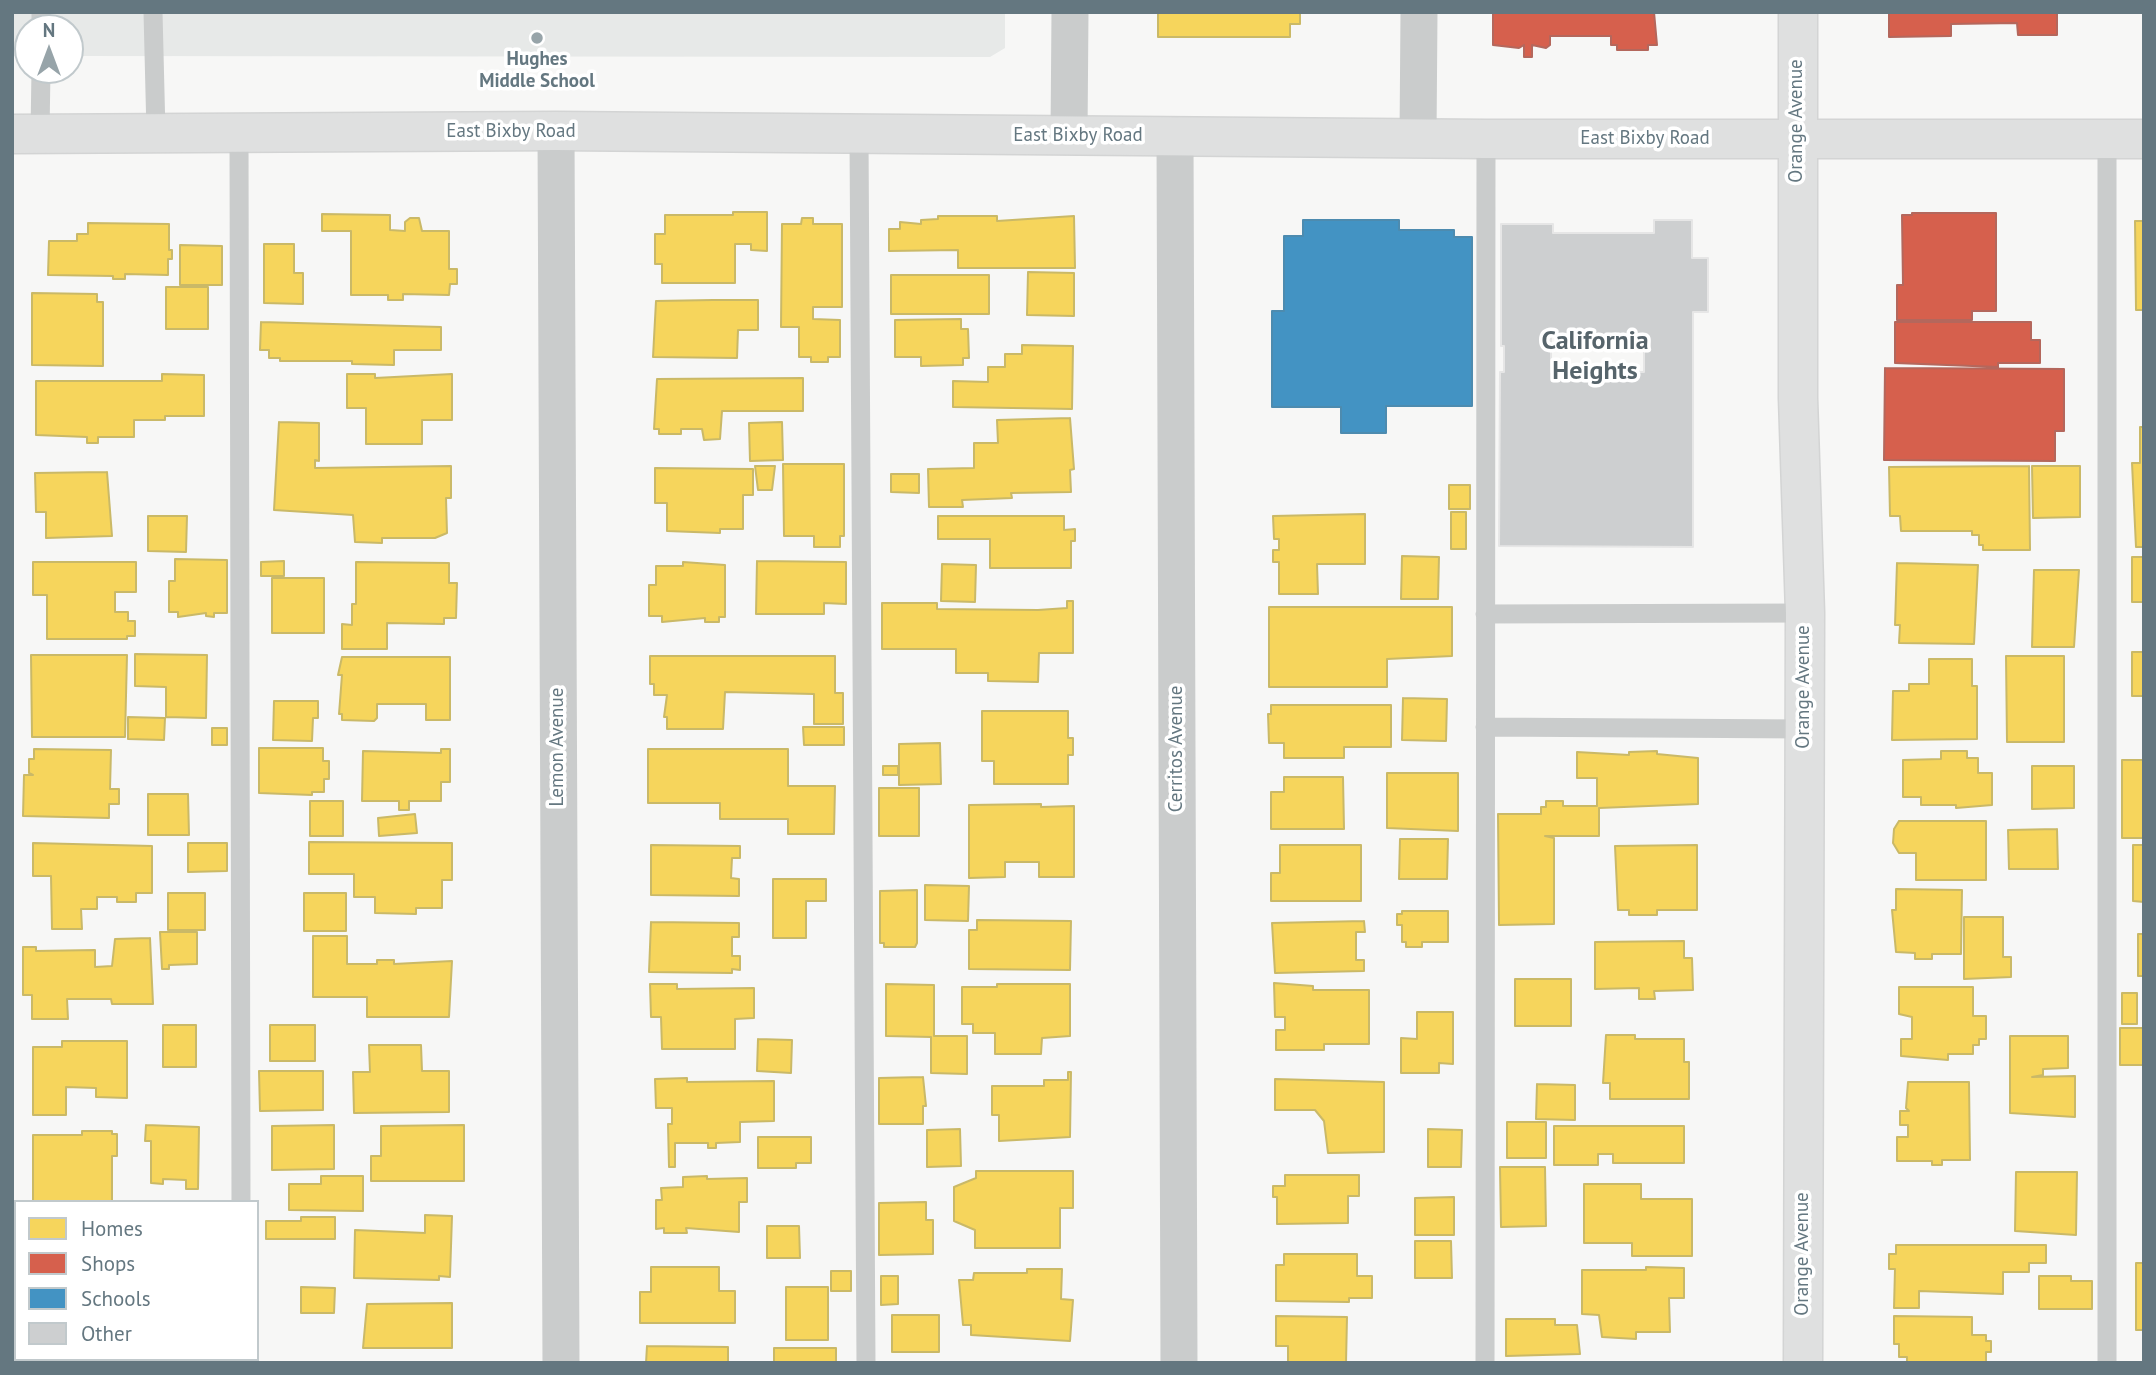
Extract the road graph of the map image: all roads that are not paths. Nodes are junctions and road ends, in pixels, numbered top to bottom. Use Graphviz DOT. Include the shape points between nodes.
graph roads {
  1 [pos="153,12"];
  2 [pos="1070,12"];
  3 [pos="1419,12"];
  4 [pos="1798,12"];
  5 [pos="38,84"];
  6 [pos="556,131"];
  7 [pos="156,133"];
  8 [pos="26,134"];
  9 [pos="239,134"];
  10 [pos="859,135"];
  11 [pos="1069,135"];
  12 [pos="1175,136"];
  13 [pos="1418,138"];
  14 [pos="1486,139"];
  15 [pos="1796,139"];
  16 [pos="2126,140"];
  17 [pos="1805,613"];
  18 [pos="1485,614"];
  19 [pos="1485,727"];
  20 [pos="1804,729"];
  21 [pos="241,1200"];
  22 [pos="561,1363"];
  23 [pos="866,1363"];
  24 [pos="1179,1363"];
  25 [pos="1485,1363"];
  26 [pos="1803,1363"];
  27 [pos="2106,1363"];
  1 -- 7 [label="lane"];
  2 -- 11 [label="street"];
  3 -- 13 [label="street"];
  4 -- 15 [label="street, Orange Avenue"];
  5 -- 8 [label="lane"];
  6 -- 9 [label="street, East Bixby Road"];
  6 -- 10 [label="street, East Bixby Road"];
  6 -- 22 [label="street, Lemon Avenue"];
  7 -- 8 [label="street, East Bixby Road"];
  7 -- 9 [label="street, East Bixby Road"];
  9 -- 21 [label="lane"];
  10 -- 11 [label="street, East Bixby Road"];
  10 -- 23 [label="lane"];
  11 -- 12 [label="street, East Bixby Road"];
  12 -- 13 [label="street, East Bixby Road"];
  12 -- 24 [label="street, Cerritos Avenue"];
  13 -- 14 [label="street, East Bixby Road"];
  14 -- 15 [label="street, East Bixby Road"];
  14 -- 18 [label="lane"];
  15 -- 16 [label="street, East Bixby Road"];
  15 -- 17 [label="street, Orange Avenue"];
  16 -- 27 [label="lane"];
  17 -- 18 [label="lane"];
  17 -- 20 [label="street, Orange Avenue"];
  18 -- 19 [label="lane"];
  19 -- 20 [label="lane"];
  19 -- 25 [label="lane"];
  20 -- 26 [label="street, Orange Avenue"];
}
